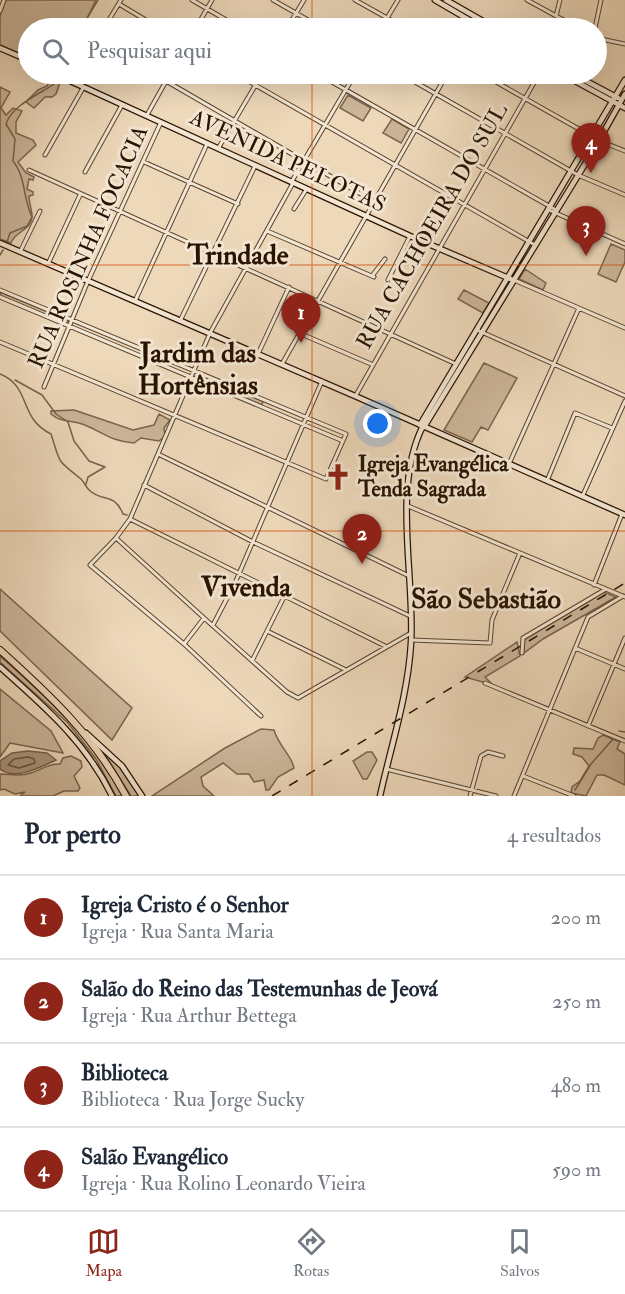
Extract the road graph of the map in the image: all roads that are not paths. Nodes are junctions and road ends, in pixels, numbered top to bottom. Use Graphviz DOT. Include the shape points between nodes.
graph roads {
  1 [pos="4,0"];
  2 [pos="121,0"];
  3 [pos="192,0"];
  4 [pos="213,0"];
  5 [pos="273,0"];
  6 [pos="304,0"];
  7 [pos="355,0"];
  8 [pos="398,0"];
  9 [pos="435,0"];
  10 [pos="446,0"];
  11 [pos="527,0"];
  12 [pos="560,0"];
  13 [pos="601,0"];
  14 [pos="118,4"];
  15 [pos="207,9"];
  16 [pos="0,11"];
  17 [pos="296,14"];
  18 [pos="556,17"];
  19 [pos="110,18"];
  20 [pos="142,18"];
  21 [pos="202,18"];
  22 [pos="223,18"];
  23 [pos="294,18"];
  24 [pos="303,18"];
  25 [pos="387,18"];
  26 [pos="466,18"];
  27 [pos="468,18"];
  28 [pos="597,18"];
  29 [pos="607,40"];
  30 [pos="625,44"];
  31 [pos="0,48"];
  32 [pos="18,56"];
  33 [pos="625,80"];
  34 [pos="80,84"];
  35 [pos="164,84"];
  36 [pos="173,84"];
  37 [pos="336,84"];
  38 [pos="348,84"];
  39 [pos="418,84"];
  40 [pos="441,84"];
  41 [pos="500,84"];
  42 [pos="533,84"];
  43 [pos="586,84"];
  44 [pos="590,84"];
  45 [pos="255,85"];
  46 [pos="84,86"];
  47 [pos="345,89"];
  48 [pos="435,94"];
  49 [pos="625,94"];
  50 [pos="525,98"];
  51 [pos="621,100"];
  52 [pos="123,103"];
  53 [pos="614,103"];
  54 [pos="619,106"];
  55 [pos="625,108"];
  56 [pos="147,114"];
  57 [pos="235,120"];
  58 [pos="162,121"];
  59 [pos="325,124"];
  60 [pos="414,130"];
  61 [pos="504,132"];
  62 [pos="593,137"];
  63 [pos="600,141"];
  64 [pos="208,142"];
  65 [pos="219,147"];
  66 [pos="625,151"];
  67 [pos="45,155"];
  68 [pos="304,160"];
  69 [pos="143,162"];
  70 [pos="256,164"];
  71 [pos="394,165"];
  72 [pos="484,169"];
  73 [pos="29,170"];
  74 [pos="573,171"];
  75 [pos="85,172"];
  76 [pos="578,174"];
  77 [pos="190,182"];
  78 [pos="293,182"];
  79 [pos="308,188"];
  80 [pos="80,194"];
  81 [pos="625,195"];
  82 [pos="373,201"];
  83 [pos="238,204"];
  84 [pos="463,205"];
  85 [pos="294,208"];
  86 [pos="550,209"];
  87 [pos="40,212"];
  88 [pos="555,212"];
  89 [pos="121,213"];
  90 [pos="365,214"];
  91 [pos="267,231"];
  92 [pos="167,233"];
  93 [pos="410,236"];
  94 [pos="0,243"];
  95 [pos="533,243"];
  96 [pos="625,244"];
  97 [pos="438,248"];
  98 [pos="20,252"];
  99 [pos="214,254"];
  100 [pos="385,259"];
  101 [pos="339,260"];
  102 [pos="48,264"];
  103 [pos="247,267"];
  104 [pos="510,279"];
  105 [pos="388,280"];
  106 [pos="88,281"];
  107 [pos="289,286"];
  108 [pos="0,290"];
  109 [pos="0,297"];
  110 [pos="316,300"];
  111 [pos="135,302"];
  112 [pos="579,308"];
  113 [pos="72,319"];
  114 [pos="180,321"];
  115 [pos="68,327"];
  116 [pos="625,328"];
  117 [pos="479,331"];
  118 [pos="210,333"];
  119 [pos="299,333"];
  120 [pos="390,333"];
  121 [pos="122,341"];
  122 [pos="0,342"];
  123 [pos="119,348"];
  124 [pos="258,354"];
  125 [pos="158,356"];
  126 [pos="155,363"];
  127 [pos="282,364"];
  128 [pos="555,364"];
  129 [pos="54,365"];
  130 [pos="372,365"];
  131 [pos="458,365"];
  132 [pos="194,371"];
  133 [pos="191,378"];
  134 [pos="322,381"];
  135 [pos="44,387"];
  136 [pos="356,396"];
  137 [pos="625,396"];
  138 [pos="266,401"];
  139 [pos="625,401"];
  140 [pos="263,408"];
  141 [pos="176,417"];
  142 [pos="306,418"];
  143 [pos="303,424"];
  144 [pos="422,426"];
  145 [pos="612,428"];
  146 [pos="343,441"];
  147 [pos="158,454"];
  148 [pos="287,463"];
  149 [pos="509,464"];
  150 [pos="547,481"];
  151 [pos="144,485"];
  152 [pos="582,496"];
  153 [pos="408,506"];
  154 [pos="268,507"];
  155 [pos="624,514"];
  156 [pos="130,519"];
  157 [pos="116,538"];
  158 [pos="253,542"];
  159 [pos="520,553"];
  160 [pos="238,574"];
  161 [pos="409,576"];
  162 [pos="594,585"];
  163 [pos="606,589"];
  164 [pos="284,597"];
  165 [pos="624,597"];
  166 [pos="410,616"];
  167 [pos="204,618"];
  168 [pos="213,625"];
  169 [pos="267,631"];
  170 [pos="411,633"];
  171 [pos="625,638"];
  172 [pos="411,640"];
  173 [pos="184,644"];
  174 [pos="385,646"];
  175 [pos="575,648"];
  176 [pos="0,650"];
  177 [pos="522,653"];
  178 [pos="252,661"];
  179 [pos="614,664"];
  180 [pos="0,667"];
  181 [pos="625,669"];
  182 [pos="346,670"];
  183 [pos="485,683"];
  184 [pos="550,709"];
  185 [pos="261,716"];
  186 [pos="588,726"];
  187 [pos="86,733"];
  188 [pos="624,740"];
  189 [pos="503,756"];
  190 [pos="386,769"];
  191 [pos="523,776"];
  192 [pos="472,790"];
  193 [pos="563,791"];
  194 [pos="112,796"];
  195 [pos="126,796"];
  196 [pos="142,796"];
  197 [pos="380,796"];
  198 [pos="470,796"];
  199 [pos="496,796"];
  200 [pos="514,796"];
  201 [pos="561,796"];
  202 [pos="574,796"];
  1 -- 16 [label="street"];
  2 -- 14 [label="street"];
  3 -- 15 [label="street"];
  4 -- 15 [label="street"];
  5 -- 17 [label="street"];
  6 -- 17 [label="street"];
  7 -- 25 [label="street"];
  8 -- 25 [label="street"];
  9 -- 26 [label="main road"];
  10 -- 27 [label="main road"];
  11 -- 18 [label="street"];
  12 -- 18 [label="street"];
  13 -- 28 [label="street"];
  14 -- 19 [label="street"];
  14 -- 20 [label="street"];
  15 -- 21 [label="street"];
  15 -- 22 [label="street"];
  17 -- 23 [label="street"];
  17 -- 24 [label="street"];
  29 -- 30 [label="street"];
  31 -- 32 [label="main road"];
  33 -- 51 [label="main road"];
  34 -- 46 [label="main road, AVENIDA PELOTAS"];
  35 -- 56 [label="street"];
  36 -- 57 [label="street"];
  37 -- 47 [label="street"];
  38 -- 47 [label="street"];
  39 -- 48 [label="street"];
  40 -- 48 [label="street"];
  41 -- 50 [label="street"];
  42 -- 50 [label="street, RUA CACHOEIRA DO SUL"];
  43 -- 53 [label="main road"];
  44 -- 51 [label="main road"];
  45 -- 57 [label="street"];
  45 -- 59 [label="street"];
  46 -- 52 [label="main road, AVENIDA PELOTAS"];
  46 -- 67 [label="street"];
  47 -- 59 [label="street"];
  47 -- 60 [label="street"];
  48 -- 60 [label="street"];
  48 -- 61 [label="street"];
  49 -- 51 [label="main road"];
  50 -- 61 [label="street, RUA CACHOEIRA DO SUL"];
  50 -- 62 [label="street"];
  51 -- 53 [label="main road"];
  51 -- 54 [label="main road"];
  52 -- 56 [label="main road, AVENIDA PELOTAS"];
  52 -- 75 [label="street"];
  53 -- 54 [label="main road"];
  53 -- 62 [label="main road"];
  54 -- 55 [label="main road"];
  54 -- 63 [label="main road"];
  56 -- 58 [label="main road, AVENIDA PELOTAS"];
  57 -- 65 [label="street"];
  57 -- 68 [label="street"];
  58 -- 64 [label="main road, AVENIDA PELOTAS"];
  58 -- 69 [label="street, RUA ROSINHA FOCACIA"];
  59 -- 68 [label="street"];
  59 -- 71 [label="street"];
  60 -- 71 [label="street"];
  60 -- 72 [label="street"];
  61 -- 72 [label="street, RUA CACHOEIRA DO SUL"];
  61 -- 74 [label="street"];
  62 -- 63 [label="street"];
  62 -- 74 [label="main road"];
  63 -- 66 [label="street"];
  63 -- 76 [label="main road"];
  64 -- 65 [label="main road, AVENIDA PELOTAS"];
  64 -- 77 [label="street"];
  65 -- 70 [label="main road, AVENIDA PELOTAS"];
  68 -- 78 [label="street"];
  68 -- 82 [label="street"];
  69 -- 77 [label="street"];
  69 -- 89 [label="street, RUA ROSINHA FOCACIA"];
  70 -- 78 [label="main road, AVENIDA PELOTAS"];
  70 -- 83 [label="street"];
  71 -- 82 [label="street"];
  71 -- 84 [label="street"];
  72 -- 84 [label="street, RUA CACHOEIRA DO SUL"];
  72 -- 86 [label="street"];
  73 -- 80 [label="street"];
  74 -- 76 [label="street"];
  74 -- 86 [label="main road"];
  76 -- 81 [label="street"];
  76 -- 88 [label="main road"];
  77 -- 83 [label="street"];
  77 -- 92 [label="street"];
  78 -- 79 [label="main road, AVENIDA PELOTAS"];
  78 -- 91 [label="street"];
  79 -- 85 [label="street"];
  79 -- 90 [label="main road, AVENIDA PELOTAS"];
  80 -- 89 [label="street"];
  80 -- 102 [label="street"];
  82 -- 90 [label="street"];
  83 -- 99 [label="street"];
  84 -- 95 [label="street"];
  84 -- 97 [label="street, RUA CACHOEIRA DO SUL"];
  86 -- 88 [label="street"];
  86 -- 95 [label="main road"];
  87 -- 98 [label="street"];
  88 -- 95 [label="main road"];
  88 -- 96 [label="street"];
  89 -- 92 [label="street"];
  89 -- 106 [label="street, RUA ROSINHA FOCACIA"];
  90 -- 93 [label="main road, AVENIDA PELOTAS"];
  90 -- 101 [label="street"];
  91 -- 101 [label="street"];
  91 -- 103 [label="street"];
  92 -- 99 [label="street"];
  92 -- 111 [label="street"];
  93 -- 97 [label="main road, AVENIDA PELOTAS"];
  93 -- 105 [label="street"];
  94 -- 98 [label="main road"];
  95 -- 104 [label="main road"];
  97 -- 104 [label="main road, AVENIDA PELOTAS"];
  97 -- 120 [label="street, RUA CACHOEIRA DO SUL"];
  98 -- 102 [label="main road"];
  99 -- 103 [label="street"];
  99 -- 114 [label="street"];
  100 -- 101 [label="street" via="373,277"];
  101 -- 110 [label="street"];
  102 -- 106 [label="main road"];
  103 -- 107 [label="street"];
  103 -- 118 [label="street"];
  104 -- 112 [label="street"];
  104 -- 117 [label="main road"];
  106 -- 111 [label="main road"];
  106 -- 113 [label="street, RUA ROSINHA FOCACIA"];
  107 -- 110 [label="street"];
  107 -- 124 [label="street"];
  108 -- 113 [label="street"];
  109 -- 115 [label="street"];
  110 -- 119 [label="street"];
  110 -- 120 [label="street"];
  111 -- 114 [label="main road"];
  112 -- 116 [label="street"];
  112 -- 128 [label="street"];
  113 -- 115 [label="street, RUA ROSINHA FOCACIA"];
  113 -- 121 [label="street"];
  114 -- 118 [label="main road"];
  115 -- 123 [label="street"];
  115 -- 129 [label="street, RUA ROSINHA FOCACIA"];
  117 -- 128 [label="street"];
  117 -- 131 [label="main road"];
  118 -- 124 [label="main road"];
  118 -- 132 [label="street"];
  119 -- 127 [label="street"];
  119 -- 130 [label="street"];
  120 -- 130 [label="street, RUA CACHOEIRA DO SUL"];
  120 -- 131 [label="street"];
  121 -- 123 [label="street"];
  121 -- 125 [label="street"];
  122 -- 129 [label="street"];
  123 -- 126 [label="street"];
  124 -- 127 [label="main road"];
  125 -- 126 [label="street"];
  125 -- 132 [label="street"];
  126 -- 133 [label="street"];
  127 -- 134 [label="main road"];
  128 -- 137 [label="street"];
  128 -- 149 [label="street"];
  129 -- 135 [label="street, RUA ROSINHA FOCACIA"];
  129 -- 141 [label="street"];
  130 -- 136 [label="street, RUA CACHOEIRA DO SUL"];
  131 -- 144 [label="main road"];
  132 -- 133 [label="street"];
  132 -- 138 [label="street"];
  133 -- 140 [label="street"];
  133 -- 141 [label="street"];
  134 -- 136 [label="main road"];
  134 -- 142 [label="street"];
  136 -- 144 [label="main road"];
  138 -- 140 [label="street"];
  138 -- 142 [label="street"];
  139 -- 145 [label="street"];
  140 -- 143 [label="street"];
  141 -- 147 [label="street"];
  141 -- 148 [label="street"];
  142 -- 143 [label="street"];
  142 -- 146 [label="street" via="346,434"];
  143 -- 146 [label="street"];
  143 -- 148 [label="street"];
  144 -- 149 [label="main road"];
  144 -- 153 [label="main road" via="408,466"];
  145 -- 150 [label="street" via="575,413"];
  145 -- 152 [label="street"];
  146 -- 148 [label="street" via="326,479"];
  147 -- 151 [label="street"];
  147 -- 154 [label="street"];
  148 -- 154 [label="street"];
  149 -- 150 [label="main road"];
  150 -- 152 [label="main road"];
  151 -- 156 [label="street"];
  151 -- 158 [label="street"];
  152 -- 155 [label="main road"];
  153 -- 159 [label="street"];
  153 -- 161 [label="main road"];
  154 -- 158 [label="street"];
  154 -- 161 [label="street"];
  155 -- 162 [label="street"];
  156 -- 157 [label="street"];
  156 -- 160 [label="street"];
  157 -- 167 [label="street"];
  157 -- 173 [label="street" via="90,565"];
  158 -- 160 [label="street"];
  158 -- 166 [label="street"];
  159 -- 162 [label="street"];
  159 -- 172 [label="street" via="492,621 490,643"];
  160 -- 164 [label="street"];
  160 -- 168 [label="street"];
  161 -- 166 [label="main road"];
  162 -- 163 [label="street"];
  163 -- 165 [label="street"];
  163 -- 177 [label="street" via="523,638"];
  164 -- 169 [label="street"];
  164 -- 174 [label="street"];
  165 -- 175 [label="street" via="588,617"];
  166 -- 170 [label="main road"];
  167 -- 168 [label="street"];
  167 -- 173 [label="street"];
  168 -- 178 [label="street"];
  169 -- 178 [label="street"];
  169 -- 182 [label="street"];
  170 -- 172 [label="main road"];
  170 -- 174 [label="street"];
  171 -- 179 [label="street"];
  172 -- 190 [label="main road" via="399,720"];
  173 -- 185 [label="street"];
  174 -- 182 [label="street"];
  175 -- 179 [label="street"];
  175 -- 184 [label="street"];
  176 -- 187 [label="highway"];
  178 -- 182 [label="street" via="298,698"];
  179 -- 181 [label="street"];
  179 -- 186 [label="street"];
  180 -- 194 [label="main road" via="61,720 81,744"];
  183 -- 184 [label="street"];
  184 -- 186 [label="street"];
  184 -- 191 [label="street"];
  186 -- 188 [label="street"];
  187 -- 195 [label="highway"];
  187 -- 196 [label="main road" via="122,766"];
  189 -- 192 [label="street" via="488,752 481,756"];
  190 -- 192 [label="street"];
  190 -- 197 [label="main road"];
  191 -- 193 [label="street"];
  191 -- 200 [label="street"];
  192 -- 198 [label="street"];
  192 -- 199 [label="street"];
  193 -- 201 [label="street"];
  193 -- 202 [label="street"];
}
